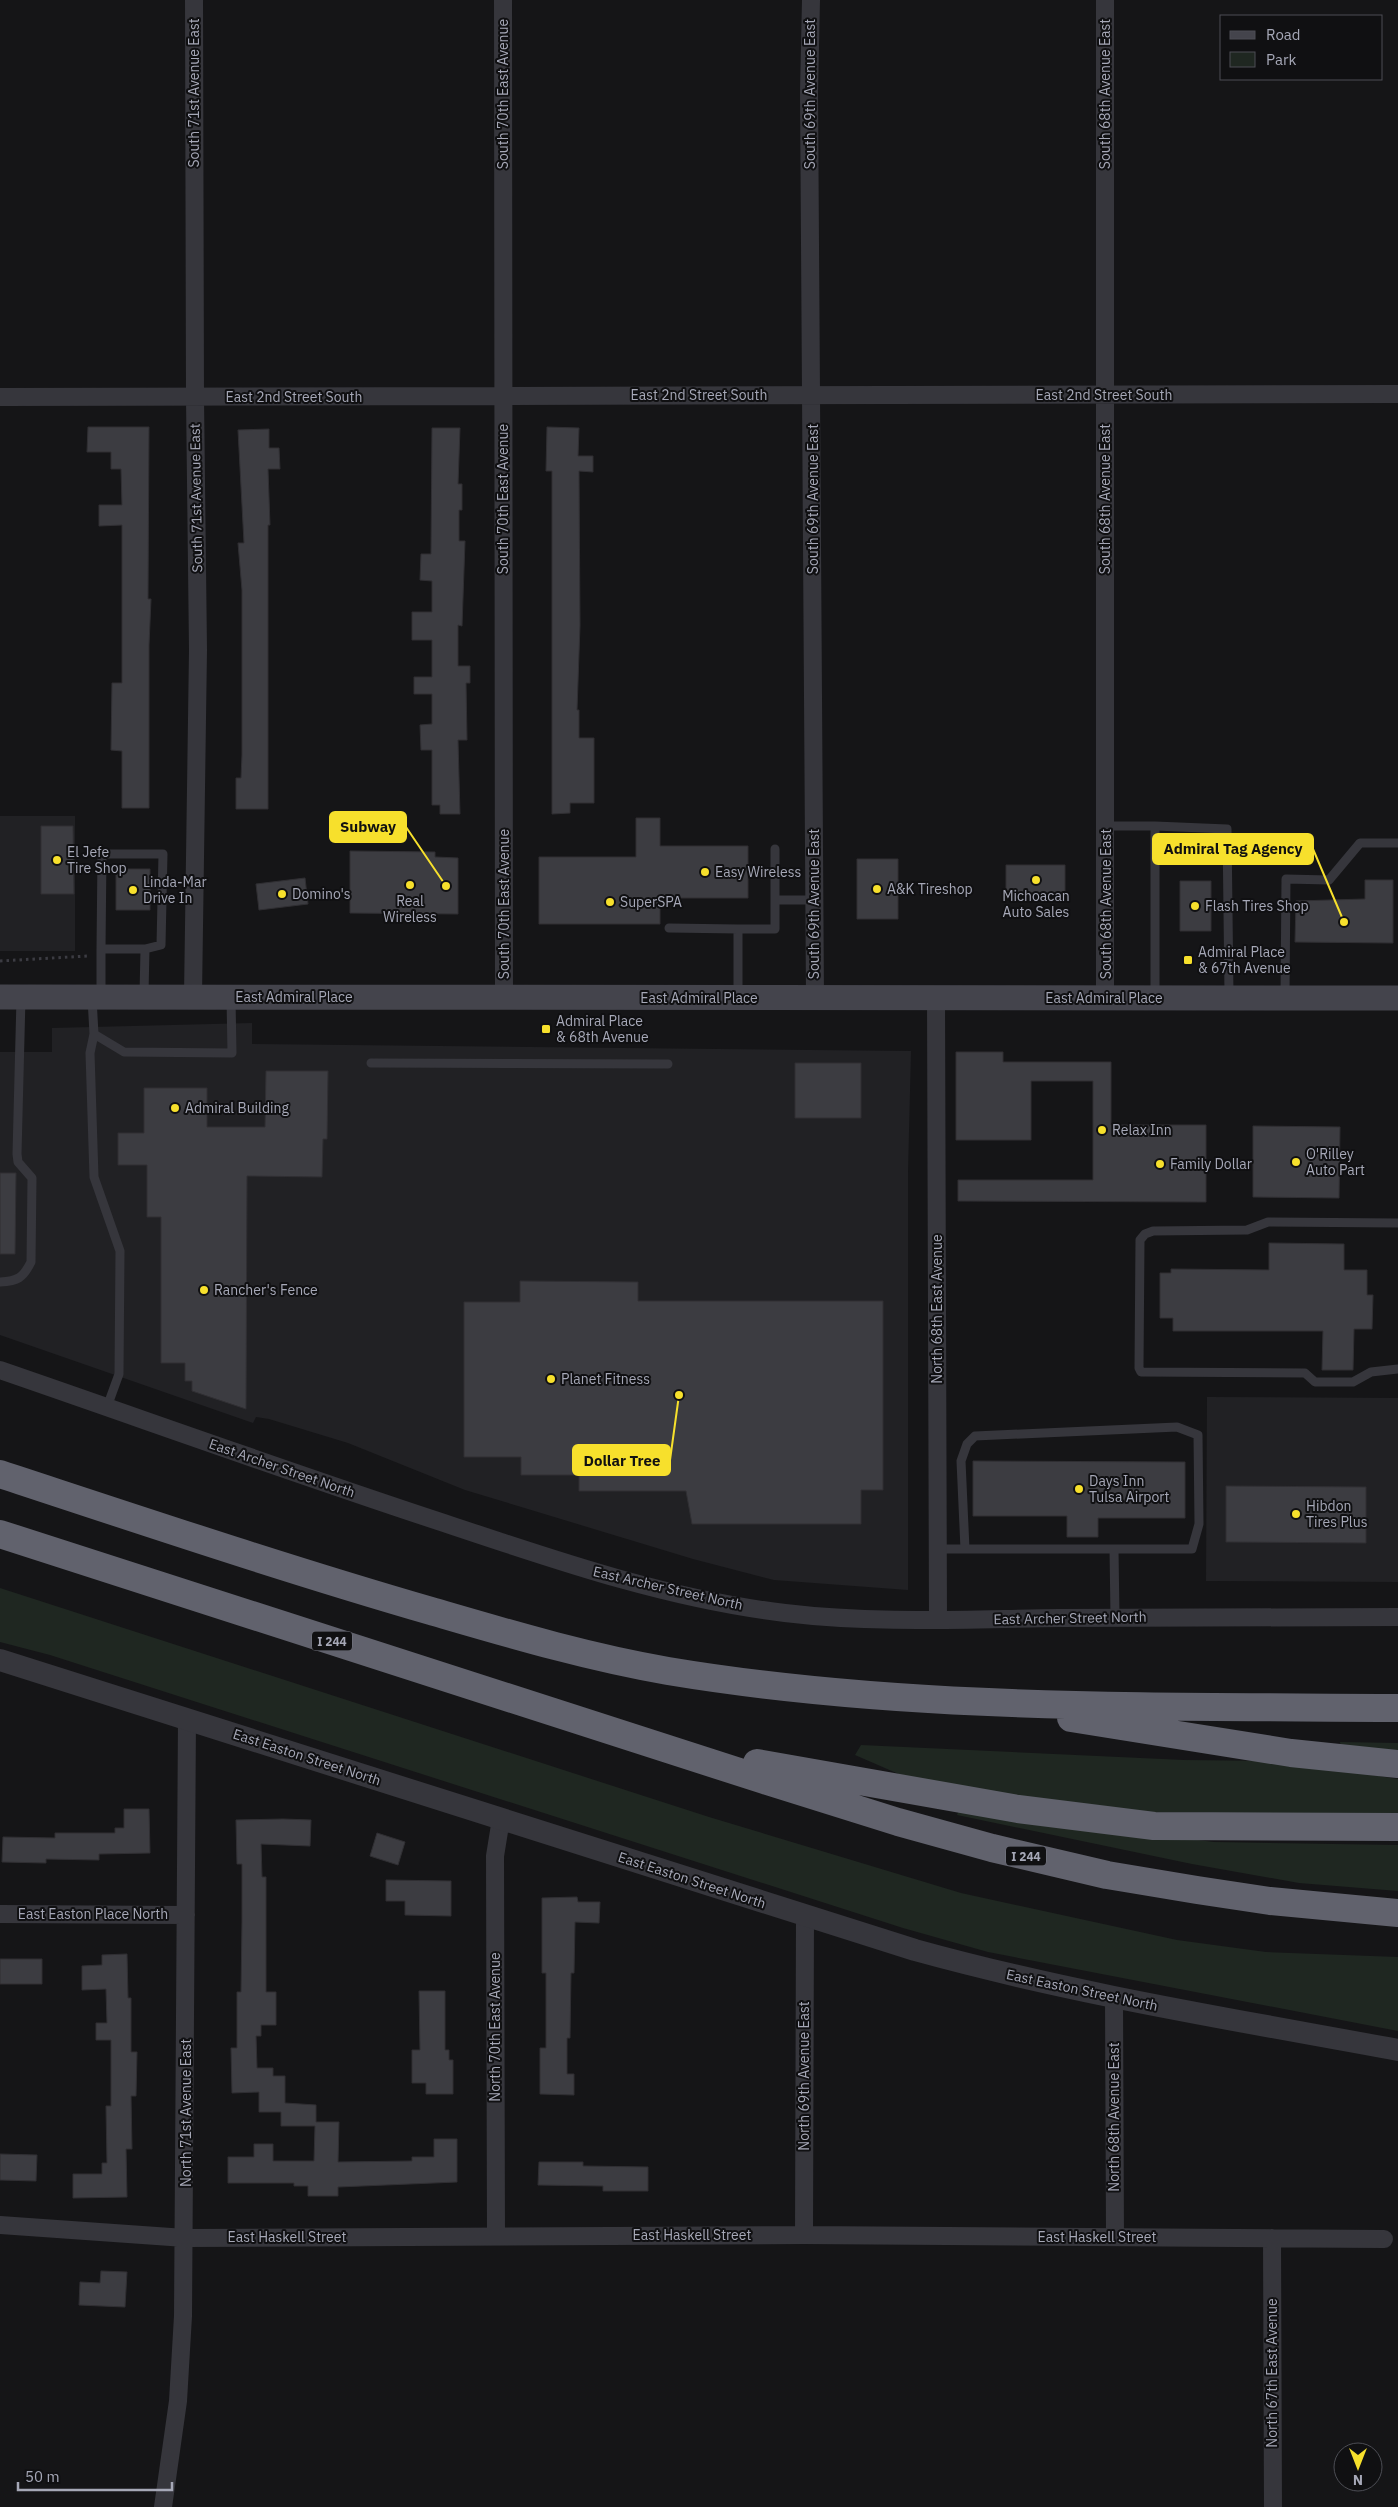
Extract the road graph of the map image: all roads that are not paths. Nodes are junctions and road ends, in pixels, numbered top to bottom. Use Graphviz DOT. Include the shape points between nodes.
graph roads {
  1 [pos="194,0"];
  2 [pos="503,0"];
  3 [pos="811,0"];
  4 [pos="1105,0"];
  5 [pos="1398,394"];
  6 [pos="503,395"];
  7 [pos="812,395"];
  8 [pos="1105,395"];
  9 [pos="0,398"];
  10 [pos="195,398"];
  11 [pos="1106,826"];
  12 [pos="1155,826"];
  13 [pos="1398,843"];
  14 [pos="775,849"];
  15 [pos="775,900"];
  16 [pos="814,900"];
  17 [pos="669,928"];
  18 [pos="738,929"];
  19 [pos="145,948"];
  20 [pos="101,952"];
  21 [pos="193,996"];
  22 [pos="10,997"];
  23 [pos="144,997"];
  24 [pos="231,997"];
  25 [pos="96,998"];
  26 [pos="504,998"];
  27 [pos="738,998"];
  28 [pos="815,998"];
  29 [pos="936,998"];
  30 [pos="1105,998"];
  31 [pos="1155,998"];
  32 [pos="1229,998"];
  33 [pos="1285,998"];
  34 [pos="1398,998"];
  35 [pos="94,1034"];
  36 [pos="371,1063"];
  37 [pos="668,1064"];
  38 [pos="1398,1223"];
  39 [pos="0,1282"];
  40 [pos="1398,1369"];
  41 [pos="0,1370"];
  42 [pos="107,1407"];
  43 [pos="0,1474"];
  44 [pos="0,1534"];
  45 [pos="938,1549"];
  46 [pos="965,1549"];
  47 [pos="1114,1549"];
  48 [pos="1115,1617"];
  49 [pos="1398,1617"];
  50 [pos="938,1620"];
  51 [pos="0,1660"];
  52 [pos="966,1701"];
  53 [pos="1398,1708"];
  54 [pos="186,1718"];
  55 [pos="664,1748"];
  56 [pos="1398,1764"];
  57 [pos="501,1819"];
  58 [pos="1398,1827"];
  59 [pos="1398,1913"];
  60 [pos="0,1914"];
  61 [pos="186,1915"];
  62 [pos="805,1916"];
  63 [pos="1114,1998"];
  64 [pos="1398,2050"];
  65 [pos="0,2225"];
  66 [pos="496,2235"];
  67 [pos="804,2235"];
  68 [pos="1115,2237"];
  69 [pos="185,2238"];
  70 [pos="1272,2238"];
  71 [pos="1384,2239"];
  72 [pos="163,2507"];
  73 [pos="1273,2507"];
  1 -- 10 [label="street, South 71st Avenue East"];
  2 -- 6 [label="street, South 70th East Avenue"];
  3 -- 7 [label="street, South 69th Avenue East"];
  4 -- 8 [label="street, South 68th Avenue East"];
  5 -- 8 [label="street, East 2nd Street South"];
  6 -- 7 [label="street, East 2nd Street South"];
  6 -- 10 [label="street, East 2nd Street South"];
  6 -- 26 [label="street, South 70th East Avenue"];
  7 -- 8 [label="street, East 2nd Street South"];
  7 -- 16 [label="street, South 69th Avenue East"];
  8 -- 11 [label="street, South 68th Avenue East"];
  9 -- 10 [label="street, East 2nd Street South"];
  10 -- 21 [label="street, South 71st Avenue East" via="198,650"];
  11 -- 12 [label="lane"];
  11 -- 30 [label="street, South 68th Avenue East"];
  12 -- 31 [label="lane"];
  12 -- 32 [label="lane" via="1227,829"];
  13 -- 33 [label="lane" via="1360,843 1329,880 1286,879"];
  14 -- 15 [label="lane"];
  15 -- 16 [label="lane"];
  15 -- 18 [label="lane" via="775,929"];
  16 -- 28 [label="street, South 69th Avenue East"];
  17 -- 18 [label="lane"];
  18 -- 27 [label="lane"];
  19 -- 20 [label="lane"];
  19 -- 20 [label="lane" via="161,945 163,854 102,854"];
  19 -- 23 [label="lane"];
  20 -- 25 [label="lane"];
  21 -- 23 [label="main road, East Admiral Place"];
  21 -- 24 [label="main road, East Admiral Place"];
  22 -- 25 [label="main road, East Admiral Place"];
  22 -- 39 [label="lane" via="17,1154 18,1162 32,1178 31,1262 25,1274 12,1282"];
  23 -- 25 [label="main road, East Admiral Place"];
  24 -- 26 [label="main road, East Admiral Place"];
  24 -- 35 [label="lane" via="232,1053 124,1052"];
  25 -- 35 [label="lane"];
  26 -- 27 [label="main road, East Admiral Place"];
  27 -- 28 [label="main road, East Admiral Place"];
  28 -- 29 [label="main road, East Admiral Place"];
  29 -- 30 [label="main road, East Admiral Place"];
  29 -- 45 [label="street, North 68th East Avenue"];
  30 -- 31 [label="main road, East Admiral Place"];
  31 -- 32 [label="main road, East Admiral Place"];
  32 -- 33 [label="main road, East Admiral Place"];
  33 -- 34 [label="main road, East Admiral Place"];
  35 -- 42 [label="lane" via="90,1053 94,1177 120,1251 119,1374"];
  36 -- 37 [label="lane"];
  38 -- 40 [label="lane" via="1268,1222 1247,1230 1153,1231 1144,1234 1140,1240 1139,1368 1141,1372 1305,1373 1315,1382 1354,1382 1371,1372"];
  41 -- 42 [label="street, East Archer Street North"];
  42 -- 50 [label="street, East Archer Street North" via="371,1499 628,1582 686,1596 786,1613"];
  43 -- 52 [label="highway" via="330,1582 577,1653 669,1671 808,1689"];
  44 -- 55 [label="highway, I 244"];
  45 -- 46 [label="lane"];
  45 -- 50 [label="street, North 68th East Avenue"];
  46 -- 47 [label="lane"];
  46 -- 47 [label="lane" via="961,1461 967,1444 975,1436 1177,1426 1198,1435 1200,1524 1192,1549"];
  47 -- 48 [label="lane"];
  48 -- 49 [label="street, East Archer Street North"];
  48 -- 50 [label="street, East Archer Street North"];
  51 -- 54 [label="street, East Easton Street North"];
  52 -- 53 [label="highway"];
  52 -- 56 [label="highway" via="1291,1753"];
  54 -- 57 [label="street, East Easton Street North"];
  54 -- 61 [label="street, North 71st Avenue East"];
  55 -- 58 [label="highway" via="1018,1809 1154,1826"];
  55 -- 59 [label="highway, I 244" via="898,1822 1106,1875 1270,1901"];
  57 -- 62 [label="street, East Easton Street North"];
  57 -- 66 [label="street, North 70th East Avenue" via="495,1856"];
  60 -- 61 [label="street, East Easton Place North"];
  61 -- 69 [label="street, North 71st Avenue East"];
  62 -- 63 [label="street, East Easton Street North" via="972,1965"];
  62 -- 67 [label="street, North 69th Avenue East"];
  63 -- 64 [label="street, East Easton Street North"];
  63 -- 68 [label="street, North 68th Avenue East"];
  65 -- 69 [label="street, East Haskell Street"];
  66 -- 67 [label="street, East Haskell Street"];
  66 -- 69 [label="street, East Haskell Street"];
  67 -- 68 [label="street, East Haskell Street"];
  68 -- 70 [label="street, East Haskell Street"];
  69 -- 72 [label="street, North 71st Avenue East" via="178,2401"];
  70 -- 71 [label="street, East Haskell Street"];
  70 -- 73 [label="street, North 67th East Avenue"];
}
